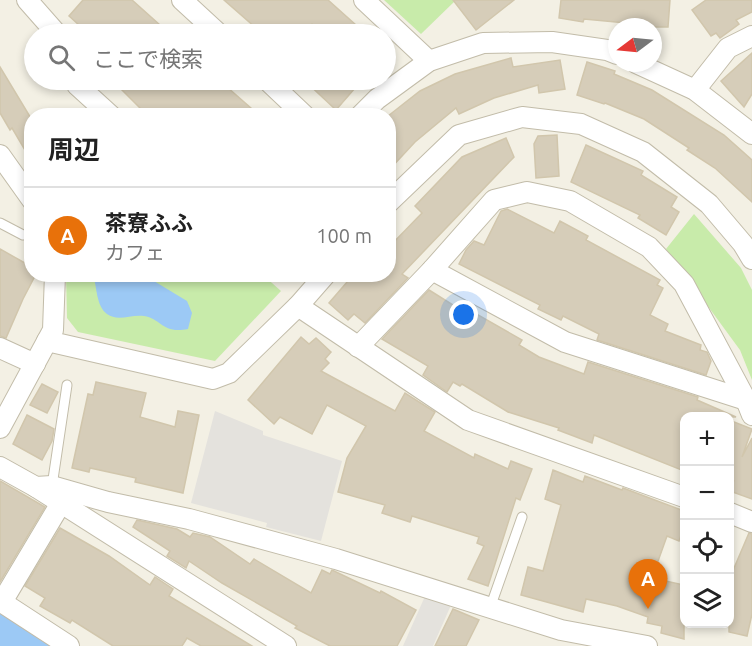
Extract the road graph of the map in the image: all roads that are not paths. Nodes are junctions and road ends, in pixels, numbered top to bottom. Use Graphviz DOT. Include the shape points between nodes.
graph roads {
  1 [pos="27,0"];
  2 [pos="182,0"];
  3 [pos="364,0"];
  4 [pos="48,24"];
  5 [pos="208,24"];
  6 [pos="390,24"];
  7 [pos="396,30"];
  8 [pos="752,36"];
  9 [pos="608,50"];
  10 [pos="429,61"];
  11 [pos="656,72"];
  12 [pos="396,85"];
  13 [pos="82,90"];
  14 [pos="278,90"];
  15 [pos="389,90"];
  16 [pos="695,90"];
  17 [pos="102,108"];
  18 [pos="297,108"];
  19 [pos="368,108"];
  20 [pos="752,134"];
  21 [pos="0,155"];
  22 [pos="24,189"];
  23 [pos="396,192"];
  24 [pos="0,223"];
  25 [pos="23,235"];
  26 [pos="752,259"];
  27 [pos="432,270"];
  28 [pos="55,282"];
  29 [pos="319,282"];
  30 [pos="298,306"];
  31 [pos="47,341"];
  32 [pos="358,346"];
  33 [pos="0,348"];
  34 [pos="35,364"];
  35 [pos="68,385"];
  36 [pos="749,408"];
  37 [pos="0,428"];
  38 [pos="0,467"];
  39 [pos="44,487"];
  40 [pos="680,496"];
  41 [pos="61,504"];
  42 [pos="734,515"];
  43 [pos="522,517"];
  44 [pos="752,522"];
  45 [pos="1,602"];
  46 [pos="490,608"];
  47 [pos="69,646"];
  48 [pos="286,646"];
  49 [pos="647,646"];
  1 -- 4 [label="street"];
  2 -- 5 [label="street"];
  3 -- 6 [label="street"];
  7 -- 10 [label="street"];
  8 -- 16 [label="street" via="728,48"];
  9 -- 10 [label="street" via="552,42 483,43"];
  10 -- 12 [label="street"];
  11 -- 16 [label="street"];
  13 -- 17 [label="street"];
  14 -- 18 [label="street"];
  15 -- 19 [label="street"];
  16 -- 20 [label="street"];
  21 -- 22 [label="street"];
  23 -- 26 [label="street" via="459,135 522,117 580,124 644,152 709,204"];
  24 -- 25 [label="lane"];
  27 -- 32 [label="street"];
  27 -- 36 [label="street" via="565,342"];
  27 -- 36 [label="street" via="494,200 527,192 570,201 649,247 684,285"];
  28 -- 31 [label="street" via="53,330"];
  29 -- 30 [label="street"];
  30 -- 31 [label="street" via="229,373 213,379"];
  30 -- 32 [label="street"];
  31 -- 34 [label="street"];
  32 -- 40 [label="street" via="468,420"];
  33 -- 34 [label="street"];
  34 -- 37 [label="street"];
  35 -- 39 [label="lane"];
  38 -- 39 [label="street"];
  39 -- 41 [label="street"];
  39 -- 46 [label="street" via="189,519 336,559"];
  41 -- 45 [label="street"];
  41 -- 48 [label="street"];
  42 -- 44 [label="street"];
  43 -- 46 [label="lane"];
  45 -- 47 [label="street"];
  46 -- 49 [label="street" via="561,630"];
}
